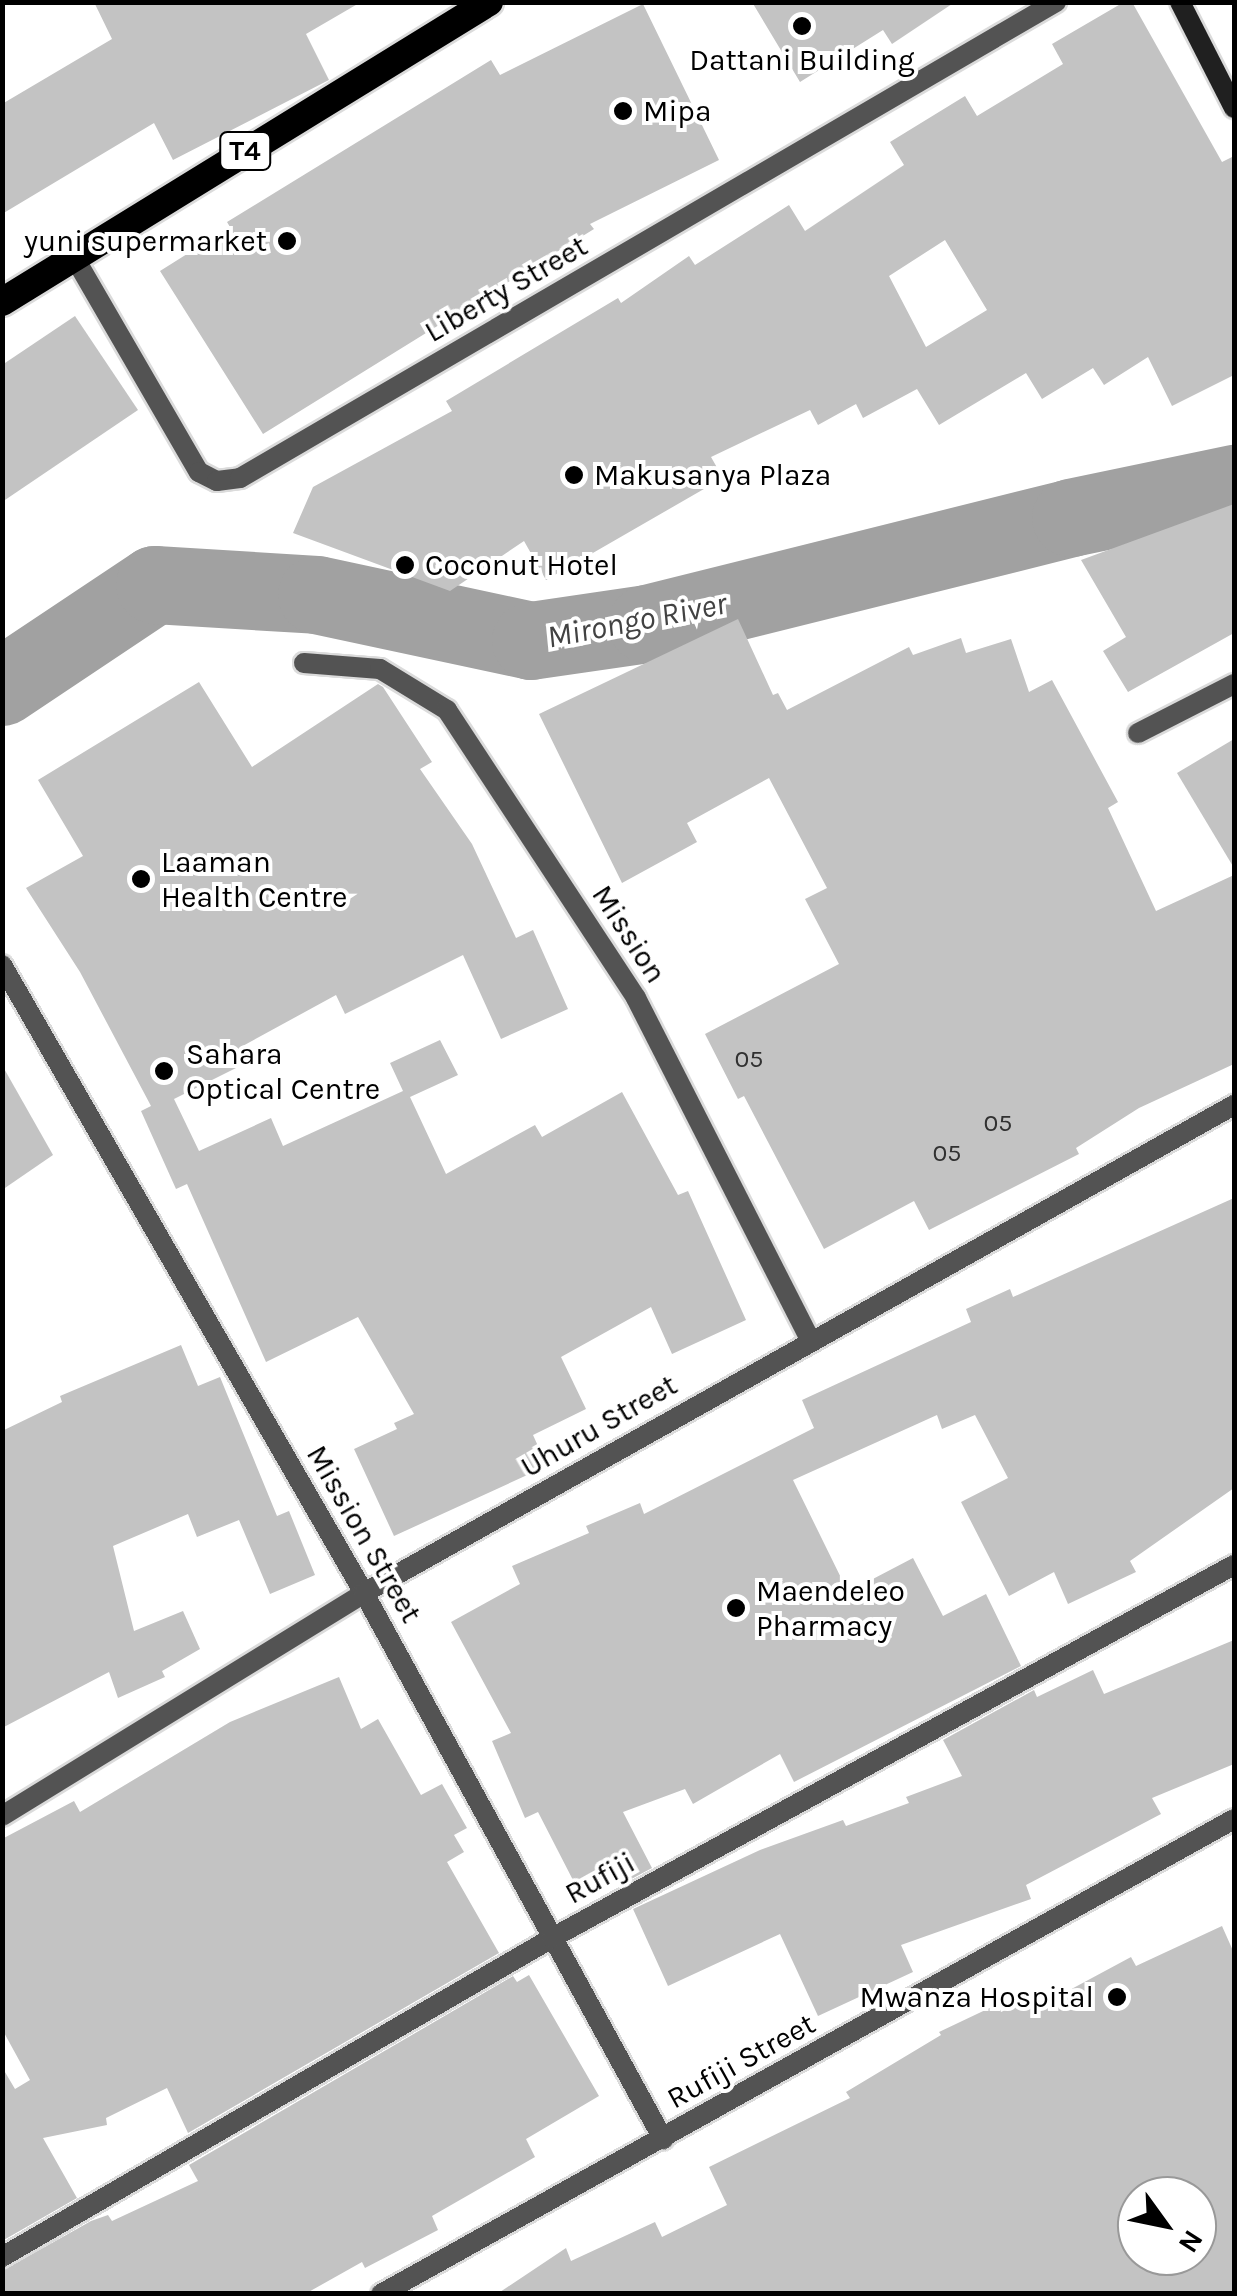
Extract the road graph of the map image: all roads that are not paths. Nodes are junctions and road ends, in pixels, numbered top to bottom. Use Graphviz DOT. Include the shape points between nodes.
graph roads {
  1 [pos="489,2"];
  2 [pos="1056,2"];
  3 [pos="1180,2"];
  4 [pos="1234,108"];
  5 [pos="73,255"];
  6 [pos="2,302"];
  7 [pos="304,663"];
  8 [pos="1234,684"];
  9 [pos="1138,733"];
  10 [pos="2,966"];
  11 [pos="1234,1105"];
  12 [pos="810,1340"];
  13 [pos="1234,1565"];
  14 [pos="364,1593"];
  15 [pos="2,1816"];
  16 [pos="1234,1818"];
  17 [pos="552,1938"];
  18 [pos="663,2139"];
  19 [pos="2,2257"];
  20 [pos="381,2294"];
  1 -- 5 [label="highway, T4"];
  2 -- 5 [label="street, Liberty Street" via="240,478 217,481 199,472"];
  3 -- 4 [label="main road"];
  5 -- 6 [label="highway, T4"];
  7 -- 12 [label="street, Mission" via="380,669 447,710 636,998"];
  8 -- 9 [label="street"];
  10 -- 14 [label="street, Mission Street"];
  11 -- 12 [label="street, Uhuru Street"];
  12 -- 14 [label="street, Uhuru Street"];
  13 -- 17 [label="street, Rufiji"];
  14 -- 15 [label="street, Uhuru Street"];
  14 -- 17 [label="street, Mission Street"];
  16 -- 18 [label="street, Rufiji Street"];
  17 -- 18 [label="street, Mission Street"];
  17 -- 19 [label="street, Rufiji"];
  18 -- 20 [label="street, Rufiji Street"];
}
